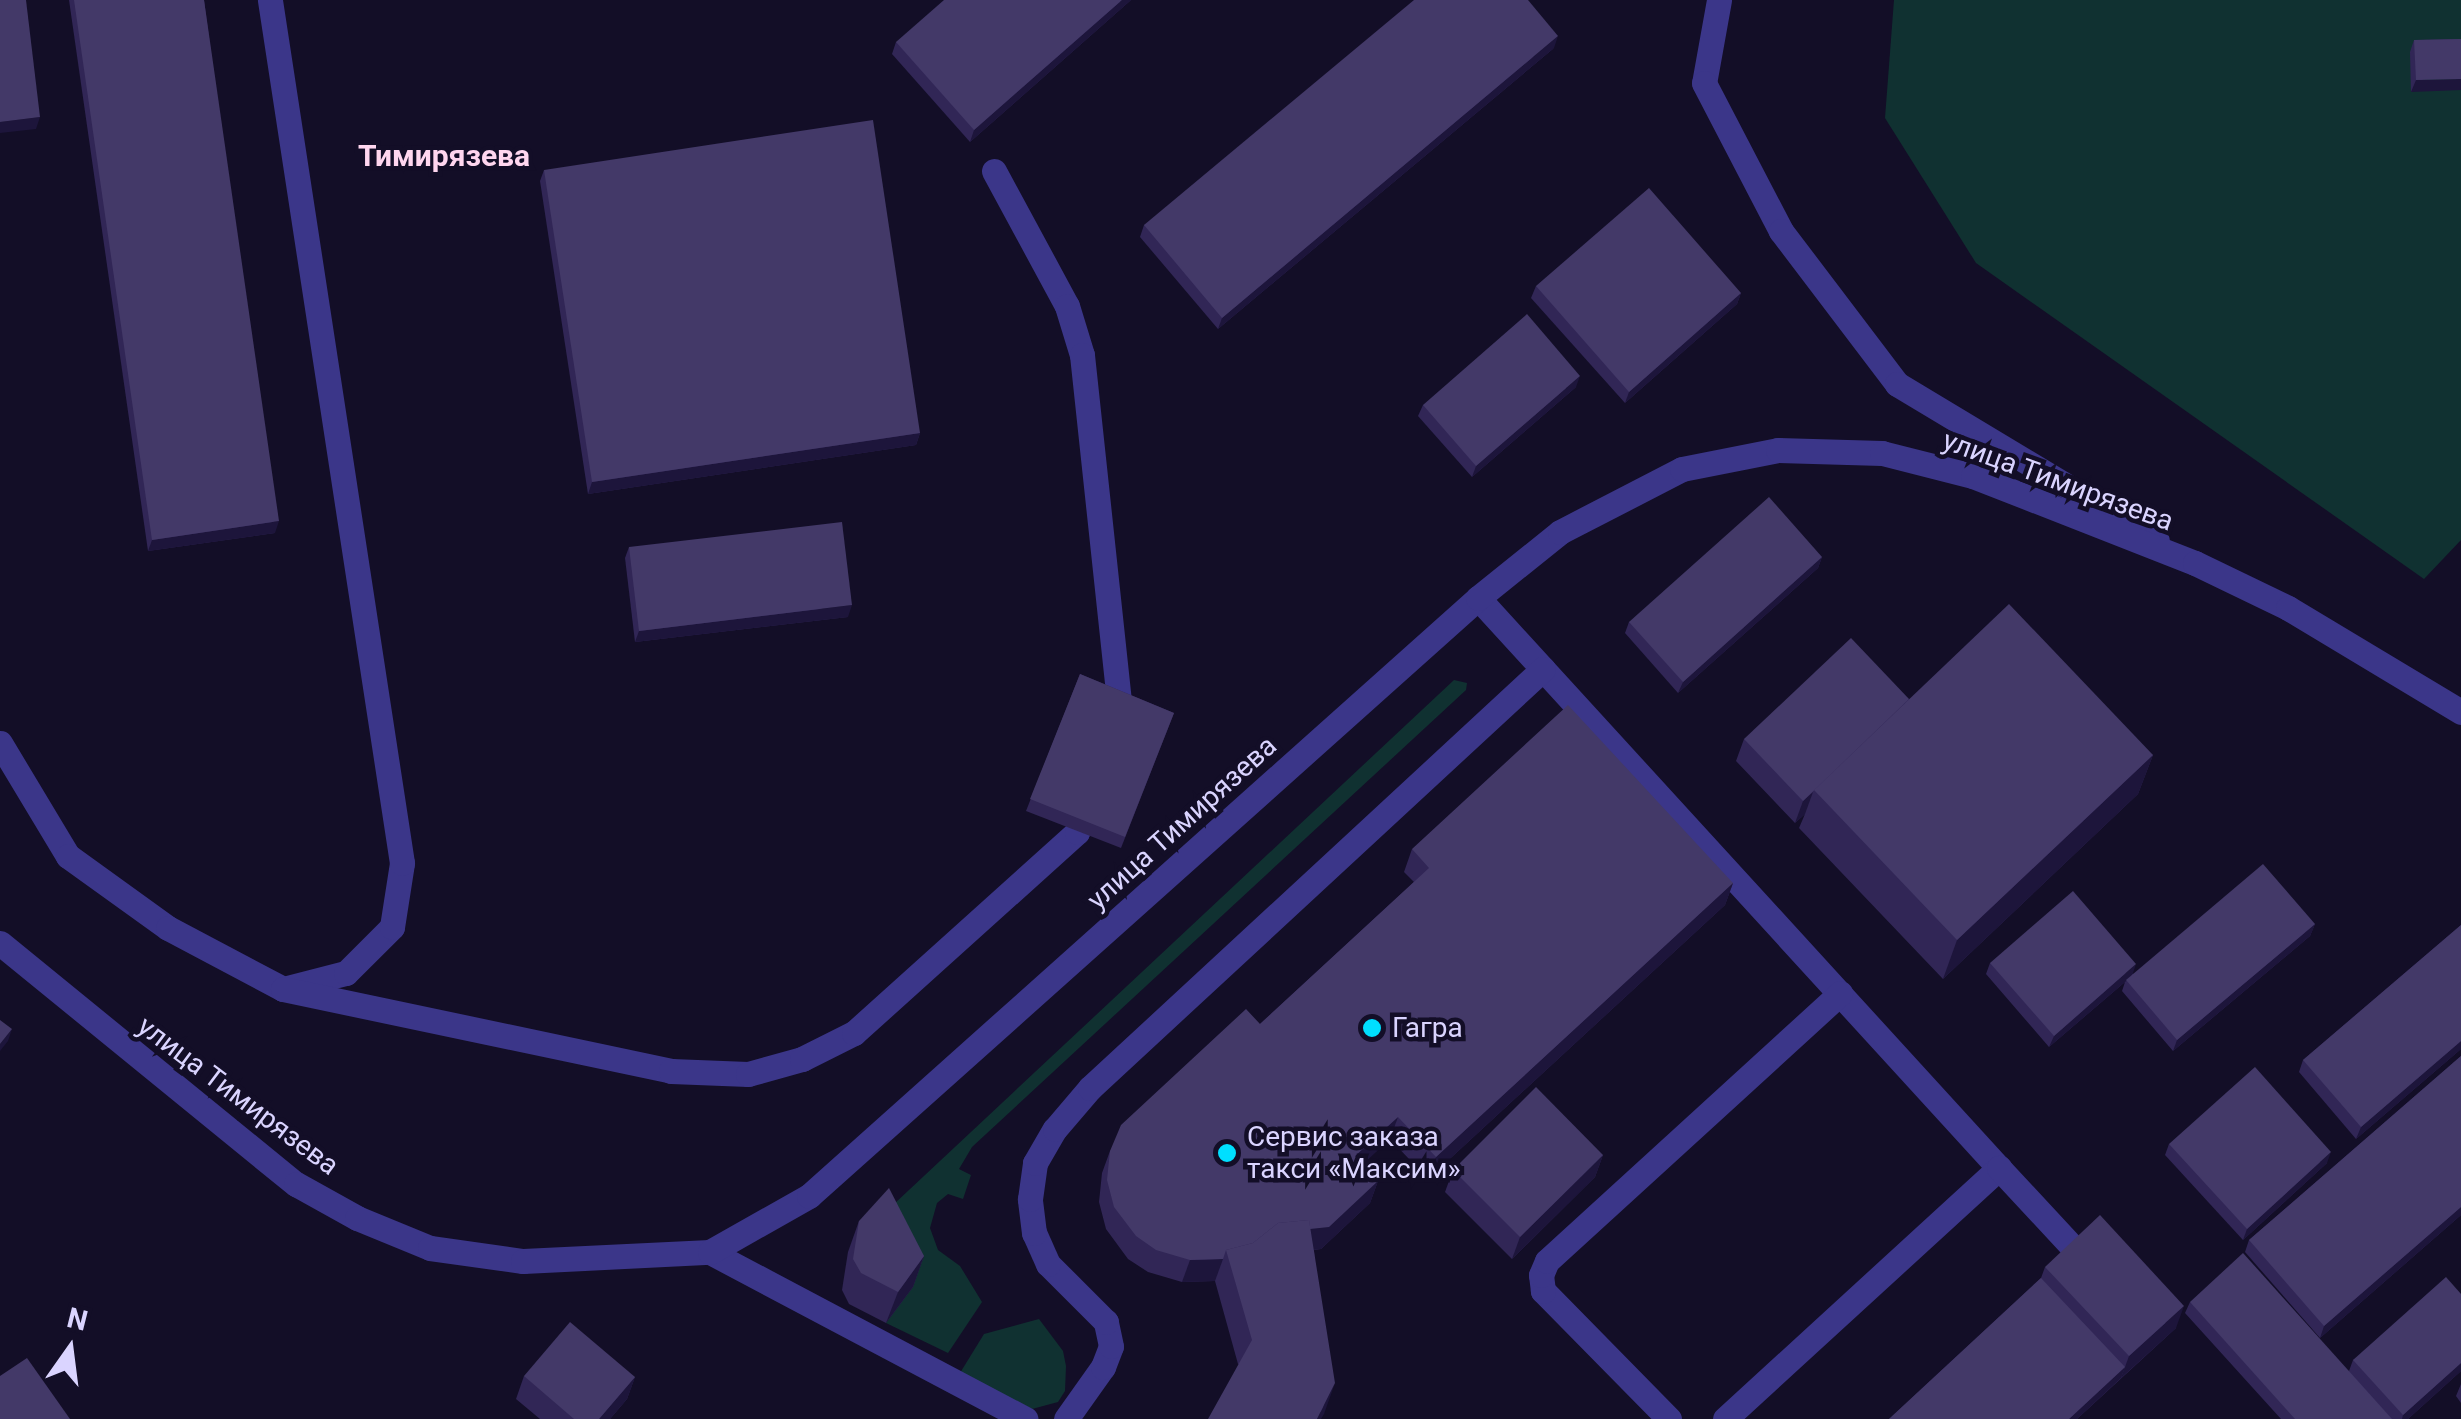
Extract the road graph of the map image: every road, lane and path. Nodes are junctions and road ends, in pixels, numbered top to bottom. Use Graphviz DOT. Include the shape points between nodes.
graph roads {
  1 [pos="270,0"];
  2 [pos="1719,0"];
  3 [pos="994,170"];
  4 [pos="2195,563"];
  5 [pos="1478,598"];
  6 [pos="1543,669"];
  7 [pos="2461,712"];
  8 [pos="1107,740"];
  9 [pos="0,742"];
  10 [pos="1095,776"];
  11 [pos="0,943"];
  12 [pos="283,988"];
  13 [pos="1840,993"];
  14 [pos="1999,1168"];
  15 [pos="710,1252"];
  16 [pos="2077,1252"];
  17 [pos="1025,1419"];
  18 [pos="1066,1419"];
  19 [pos="1670,1419"];
  20 [pos="1725,1419"];
  1 -- 12 [label="street" via="402,862 392,928 346,972"];
  2 -- 4 [label="street" via="1704,83 1781,231 1897,384"];
  3 -- 8 [label="street" via="1067,306 1082,355 1119,704"];
  4 -- 5 [label="street, улица Тимирязева" via="1973,476 1882,454 1778,450 1682,469 1560,532"];
  4 -- 7 [label="street, улица Тимирязева" via="2288,608"];
  5 -- 6 [label="street"];
  5 -- 15 [label="street, улица Тимирязева" via="808,1196"];
  6 -- 13 [label="street"];
  6 -- 18 [label="street" via="1090,1088 1055,1130 1035,1163 1034,1233 1048,1264 1106,1322 1111,1346"];
  9 -- 12 [label="street" via="68,856 168,928"];
  10 -- 12 [label="street" via="1076,832 854,1033 748,1074 671,1072"];
  11 -- 15 [label="street, улица Тимирязева" via="296,1184 357,1218 430,1248 523,1260"];
  13 -- 14 [label="street"];
  13 -- 19 [label="street" via="1547,1261 1541,1276 1543,1291"];
  14 -- 16 [label="street"];
  14 -- 20 [label="street"];
  15 -- 17 [label="street"];
}
